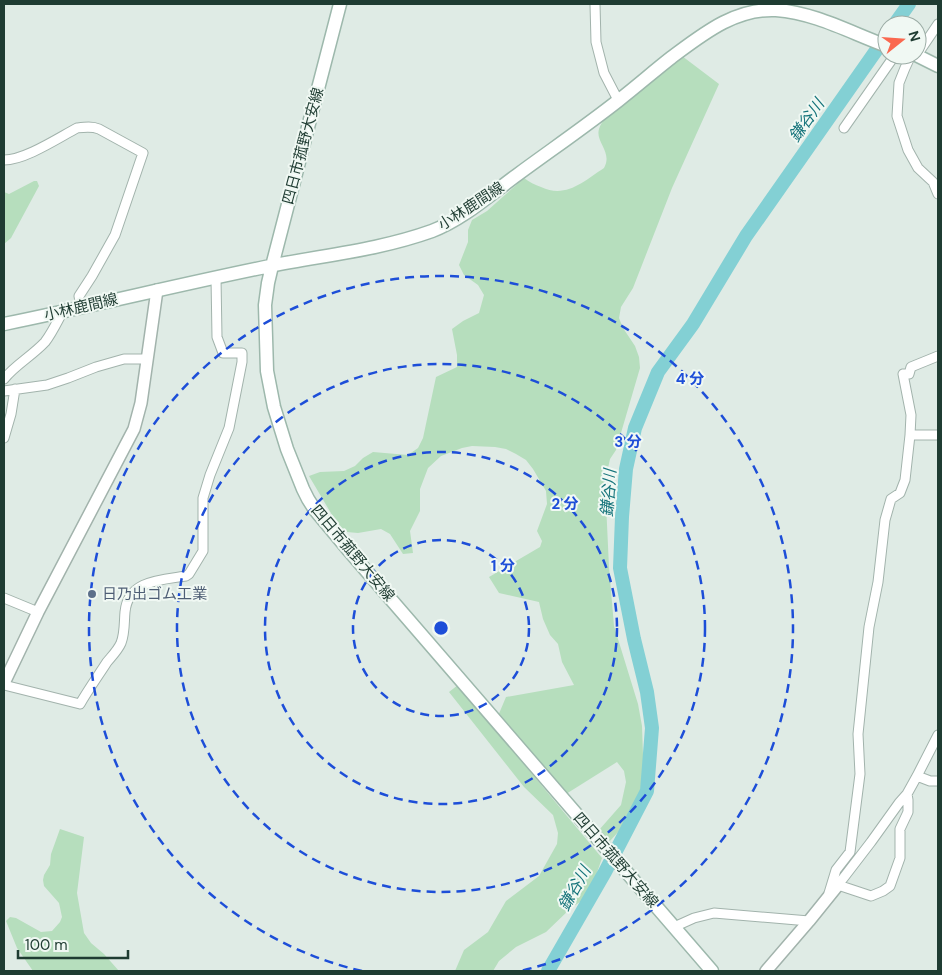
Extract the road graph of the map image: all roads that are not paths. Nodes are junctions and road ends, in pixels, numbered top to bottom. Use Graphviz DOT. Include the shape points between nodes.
graph roads {
  1 [pos="340,4"];
  2 [pos="595,4"];
  3 [pos="938,24"];
  4 [pos="927,40"];
  5 [pos="877,42"];
  6 [pos="888,65"];
  7 [pos="906,65"];
  8 [pos="618,100"];
  9 [pos="844,128"];
  10 [pos="4,160"];
  11 [pos="938,194"];
  12 [pos="272,266"];
  13 [pos="216,278"];
  14 [pos="157,290"];
  15 [pos="81,307"];
  16 [pos="63,312"];
  17 [pos="4,324"];
  18 [pos="938,356"];
  19 [pos="147,359"];
  20 [pos="4,379"];
  21 [pos="15,389"];
  22 [pos="4,391"];
  23 [pos="938,435"];
  24 [pos="910,436"];
  25 [pos="4,438"];
  26 [pos="4,598"];
  27 [pos="38,612"];
  28 [pos="4,684"];
  29 [pos="938,735"];
  30 [pos="917,776"];
  31 [pos="938,781"];
  32 [pos="907,794"];
  33 [pos="838,885"];
  34 [pos="827,898"];
  35 [pos="809,920"];
  36 [pos="670,923"];
  37 [pos="712,971"];
  38 [pos="766,971"];
  1 -- 12 [label="main road, 四日市菰野大安線"];
  2 -- 8 [label="street" via="596,42 604,74"];
  3 -- 4 [label="street"];
  5 -- 8 [label="main road, 小林鹿間線" via="840,26 800,14 776,10 744,14 699,37"];
  6 -- 9 [label="street"];
  7 -- 11 [label="street" via="899,82 897,116 908,150 918,168 933,182"];
  8 -- 12 [label="main road, 小林鹿間線" via="476,205 435,230 394,243"];
  10 -- 15 [label="street" via="21,157 85,127 99,129 143,153 115,235 79,296"];
  12 -- 13 [label="main road, 小林鹿間線"];
  12 -- 36 [label="main road, 四日市菰野大安線" via="265,305 267,371 280,428 308,499 356,560"];
  13 -- 14 [label="main road, 小林鹿間線"];
  13 -- 28 [label="street" via="217,337 223,353 242,353 242,362 229,428 203,498 202,551 186,576 155,581 132,593 125,610 121,643 80,704"];
  14 -- 15 [label="main road, 小林鹿間線"];
  14 -- 19 [label="street"];
  15 -- 16 [label="main road, 小林鹿間線"];
  16 -- 17 [label="main road, 小林鹿間線"];
  16 -- 20 [label="street" via="44,342"];
  18 -- 24 [label="street" via="912,366 909,374 903,374 911,415"];
  19 -- 21 [label="street" via="124,359 47,385"];
  19 -- 27 [label="street" via="134,430"];
  21 -- 22 [label="street"];
  21 -- 25 [label="street"];
  23 -- 24 [label="street"];
  24 -- 34 [label="street" via="905,480 900,493 892,499 885,520 869,627 858,734 860,774 850,852 836,870"];
  26 -- 27 [label="street"];
  27 -- 28 [label="street"];
  29 -- 30 [label="street"];
  30 -- 31 [label="street"];
  30 -- 32 [label="street"];
  32 -- 33 [label="street"];
  32 -- 33 [label="street" via="908,812 899,836 900,858 890,886 871,896"];
  33 -- 34 [label="street"];
  34 -- 35 [label="street"];
  35 -- 36 [label="street" via="714,913"];
  35 -- 38 [label="street"];
  36 -- 37 [label="main road, 四日市菰野大安線"];
}
